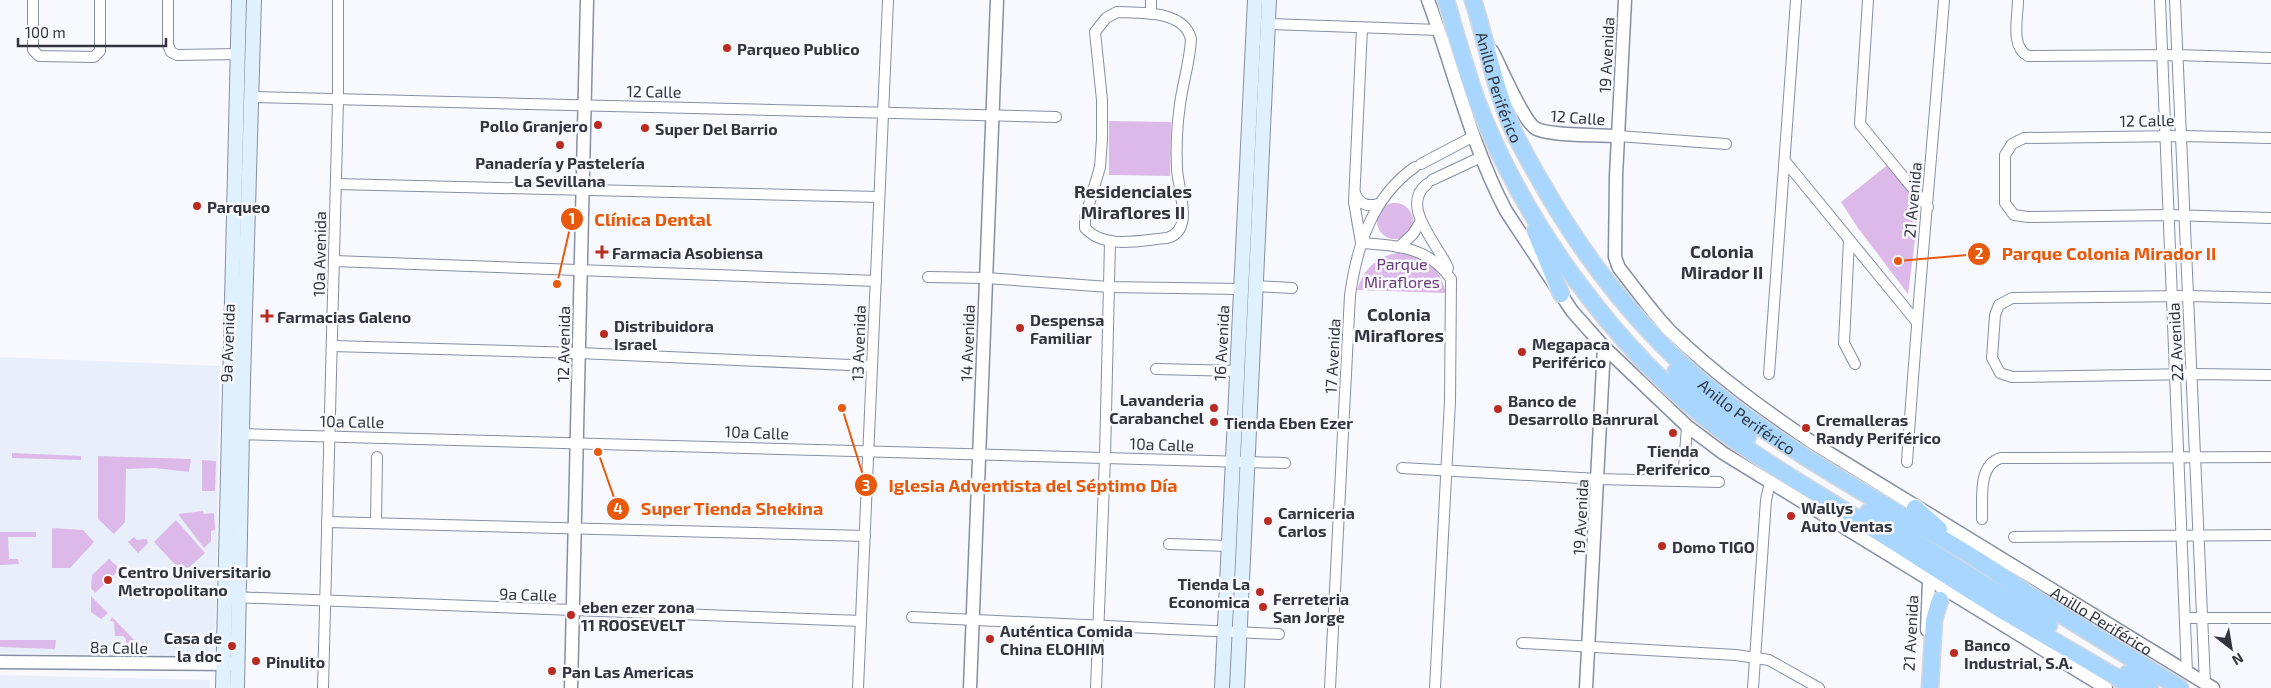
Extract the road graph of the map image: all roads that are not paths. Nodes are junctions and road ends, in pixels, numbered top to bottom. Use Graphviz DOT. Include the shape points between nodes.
graph roads {
  1 [pos="33,0"];
  2 [pos="100,0"];
  3 [pos="168,0"];
  4 [pos="239,0"];
  5 [pos="254,0"];
  6 [pos="338,0"];
  7 [pos="587,0"];
  8 [pos="888,0"];
  9 [pos="997,0"];
  10 [pos="1151,0"];
  11 [pos="1255,0"];
  12 [pos="1269,0"];
  13 [pos="1428,0"];
  14 [pos="1446,0"];
  15 [pos="1473,0"];
  16 [pos="1625,0"];
  17 [pos="1796,0"];
  18 [pos="1868,0"];
  19 [pos="1944,0"];
  20 [pos="2018,0"];
  21 [pos="2160,0"];
  22 [pos="2175,0"];
  23 [pos="1150,14"];
  24 [pos="1268,24"];
  25 [pos="1362,28"];
  26 [pos="1439,30"];
  27 [pos="1484,35"];
  28 [pos="238,54"];
  29 [pos="2162,55"];
  30 [pos="2177,55"];
  31 [pos="2271,58"];
  32 [pos="251,97"];
  33 [pos="338,100"];
  34 [pos="584,106"];
  35 [pos="883,113"];
  36 [pos="992,116"];
  37 [pos="1056,117"];
  38 [pos="1474,136"];
  39 [pos="1618,136"];
  40 [pos="2165,136"];
  41 [pos="2181,136"];
  42 [pos="2271,138"];
  43 [pos="1726,144"];
  44 [pos="1481,157"];
  45 [pos="1785,161"];
  46 [pos="1515,183"];
  47 [pos="336,184"];
  48 [pos="583,190"];
  49 [pos="1354,192"];
  50 [pos="879,197"];
  51 [pos="1378,204"];
  52 [pos="1928,207"];
  53 [pos="2168,215"];
  54 [pos="2184,215"];
  55 [pos="2271,218"];
  56 [pos="1421,221"];
  57 [pos="1849,240"];
  58 [pos="1110,242"];
  59 [pos="1361,243"];
  60 [pos="1399,247"];
  61 [pos="334,260"];
  62 [pos="1617,262"];
  63 [pos="581,269"];
  64 [pos="928,277"];
  65 [pos="986,278"];
  66 [pos="1451,279"];
  67 [pos="876,282"];
  68 [pos="1256,286"];
  69 [pos="1109,287"];
  70 [pos="1292,288"];
  71 [pos="1242,289"];
  72 [pos="1561,294"];
  73 [pos="2172,296"];
  74 [pos="2188,296"];
  75 [pos="2271,298"];
  76 [pos="1916,321"];
  77 [pos="1650,332"];
  78 [pos="332,346"];
  79 [pos="1604,347"];
  80 [pos="579,353"];
  81 [pos="1855,364"];
  82 [pos="872,366"];
  83 [pos="1156,369"];
  84 [pos="1238,371"];
  85 [pos="1769,374"];
  86 [pos="2175,374"];
  87 [pos="2192,374"];
  88 [pos="2271,375"];
  89 [pos="236,380"];
  90 [pos="1687,426"];
  91 [pos="236,434"];
  92 [pos="329,435"];
  93 [pos="577,442"];
  94 [pos="868,451"];
  95 [pos="979,454"];
  96 [pos="1106,457"];
  97 [pos="2178,457"];
  98 [pos="2195,457"];
  99 [pos="2271,457"];
  100 [pos="377,458"];
  101 [pos="1233,461"];
  102 [pos="1248,462"];
  103 [pos="1907,462"];
  104 [pos="1285,463"];
  105 [pos="1402,468"];
  106 [pos="1447,470"];
  107 [pos="1598,479"];
  108 [pos="1683,481"];
  109 [pos="1718,482"];
  110 [pos="1770,482"];
  111 [pos="1915,508"];
  112 [pos="1982,519"];
  113 [pos="327,522"];
  114 [pos="376,522"];
  115 [pos="575,528"];
  116 [pos="2182,535"];
  117 [pos="2199,535"];
  118 [pos="2271,535"];
  119 [pos="865,536"];
  120 [pos="2014,537"];
  121 [pos="1169,544"];
  122 [pos="1229,546"];
  123 [pos="1965,552"];
  124 [pos="1929,580"];
  125 [pos="232,597"];
  126 [pos="1940,600"];
  127 [pos="325,601"];
  128 [pos="573,610"];
  129 [pos="2008,614"];
  130 [pos="912,617"];
  131 [pos="2185,618"];
  132 [pos="2202,618"];
  133 [pos="2271,618"];
  134 [pos="972,619"];
  135 [pos="861,621"];
  136 [pos="1098,625"];
  137 [pos="1225,631"];
  138 [pos="1240,632"];
  139 [pos="1279,634"];
  140 [pos="2030,639"];
  141 [pos="1522,643"];
  142 [pos="1589,646"];
  143 [pos="1754,658"];
  144 [pos="0,662"];
  145 [pos="223,664"];
  146 [pos="238,664"];
  147 [pos="2187,673"];
  148 [pos="2209,686"];
  149 [pos="223,688"];
  150 [pos="237,688"];
  151 [pos="323,688"];
  152 [pos="571,688"];
  153 [pos="858,688"];
  154 [pos="970,688"];
  155 [pos="1096,688"];
  156 [pos="1222,688"];
  157 [pos="1237,688"];
  158 [pos="1330,688"];
  159 [pos="1435,688"];
  160 [pos="1586,688"];
  161 [pos="1752,688"];
  162 [pos="1819,688"];
  163 [pos="1924,688"];
  164 [pos="1930,688"];
  165 [pos="2106,688"];
  166 [pos="2134,688"];
  167 [pos="2150,688"];
  168 [pos="2180,688"];
  1 -- 2 [label="street" via="33,50 36,54 94,57 100,51"];
  3 -- 28 [label="street" via="168,45 171,52 177,55"];
  4 -- 28 [label="main road, 9a Avenida"];
  5 -- 32 [label="main road, 9a Avenida"];
  6 -- 33 [label="street, 10a Avenida"];
  7 -- 34 [label="street, 12 Avenida"];
  8 -- 35 [label="street, 13 Avenida"];
  9 -- 36 [label="street, 14 Avenida"];
  10 -- 23 [label="street"];
  11 -- 71 [label="main road, 16 Avenida"];
  12 -- 24 [label="main road, 16 Avenida"];
  13 -- 26 [label="street"];
  14 -- 46 [label="highway, Anillo Periférico" via="1478,103"];
  15 -- 27 [label="highway, Anillo Periférico"];
  16 -- 39 [label="street, 19 Avenida"];
  17 -- 45 [label="street"];
  18 -- 52 [label="street" via="1860,124"];
  19 -- 52 [label="street, 21 Avenida"];
  20 -- 29 [label="street" via="2018,45 2025,54 2041,57"];
  21 -- 29 [label="street, 22 Avenida"];
  22 -- 30 [label="street, 22 Avenida"];
  23 -- 58 [label="street" via="1117,12 1096,32 1102,100 1100,168 1084,218 1085,228 1096,238"];
  23 -- 58 [label="street" via="1180,21 1186,27 1191,44 1180,104 1177,146 1183,216 1181,228 1174,236 1166,238"];
  24 -- 25 [label="street"];
  24 -- 68 [label="main road, 16 Avenida"];
  25 -- 26 [label="street"];
  25 -- 49 [label="street, 17 Avenida"];
  26 -- 38 [label="street"];
  27 -- 39 [label="street, 12 Calle" via="1527,119 1535,128 1550,133"];
  27 -- 77 [label="highway, Anillo Periférico" via="1500,95 1523,150 1581,248"];
  28 -- 89 [label="main road, 9a Avenida"];
  29 -- 30 [label="street"];
  29 -- 40 [label="street, 22 Avenida"];
  30 -- 31 [label="street"];
  30 -- 41 [label="street, 22 Avenida"];
  32 -- 33 [label="street, 12 Calle"];
  32 -- 89 [label="main road, 9a Avenida"];
  33 -- 34 [label="street, 12 Calle"];
  33 -- 47 [label="street, 10a Avenida"];
  34 -- 35 [label="street, 12 Calle"];
  34 -- 48 [label="street, 12 Avenida"];
  35 -- 36 [label="street, 12 Calle"];
  35 -- 50 [label="street, 13 Avenida"];
  36 -- 37 [label="street, 12 Calle"];
  36 -- 65 [label="street, 14 Avenida"];
  38 -- 44 [label="street"];
  38 -- 51 [label="street" via="1418,166"];
  39 -- 43 [label="street, 12 Calle"];
  39 -- 62 [label="street, 19 Avenida"];
  40 -- 41 [label="street, 12 Calle"];
  40 -- 53 [label="street, 22 Avenida"];
  40 -- 53 [label="street, 12 Calle" via="2024,138 2012,144 2005,155 2005,204 2014,214 2028,217"];
  41 -- 42 [label="street, 12 Calle"];
  41 -- 54 [label="street, 22 Avenida"];
  44 -- 56 [label="street" via="1430,182 1418,193 1417,212"];
  44 -- 72 [label="street" via="1506,211"];
  45 -- 57 [label="street"];
  45 -- 85 [label="street"];
  46 -- 72 [label="highway"];
  46 -- 129 [label="highway, Anillo Periférico" via="1543,231 1620,335 1690,404 1759,456"];
  47 -- 48 [label="street"];
  47 -- 61 [label="street, 10a Avenida"];
  48 -- 50 [label="street"];
  48 -- 63 [label="street, 12 Avenida"];
  49 -- 51 [label="street" via="1356,198 1366,205"];
  49 -- 59 [label="street, 17 Avenida"];
  50 -- 67 [label="street, 13 Avenida"];
  51 -- 59 [label="street"];
  52 -- 76 [label="street, 21 Avenida"];
  53 -- 54 [label="street"];
  53 -- 73 [label="street, 22 Avenida"];
  54 -- 55 [label="street"];
  54 -- 74 [label="street, 22 Avenida"];
  56 -- 60 [label="street"];
  56 -- 66 [label="street" via="1445,261"];
  57 -- 76 [label="street"];
  57 -- 81 [label="street" via="1844,342"];
  58 -- 69 [label="street"];
  59 -- 60 [label="street"];
  59 -- 158 [label="street, 17 Avenida" via="1354,264 1350,296"];
  60 -- 66 [label="street" via="1429,256"];
  61 -- 63 [label="street"];
  61 -- 78 [label="street, 10a Avenida"];
  62 -- 111 [label="street, Anillo Periférico" via="1668,329 1708,365 1774,417"];
  63 -- 67 [label="street"];
  63 -- 80 [label="street, 12 Avenida"];
  64 -- 65 [label="street"];
  65 -- 69 [label="street"];
  65 -- 95 [label="street, 14 Avenida"];
  66 -- 106 [label="street"];
  67 -- 82 [label="street, 13 Avenida"];
  68 -- 70 [label="street"];
  68 -- 102 [label="main road, 16 Avenida"];
  69 -- 71 [label="street"];
  69 -- 96 [label="street"];
  71 -- 84 [label="main road, 16 Avenida"];
  72 -- 79 [label="street"];
  73 -- 74 [label="street"];
  73 -- 86 [label="street, 22 Avenida"];
  73 -- 86 [label="street" via="2016,297 2002,303 1996,312 1992,358 2000,372 2012,377"];
  74 -- 75 [label="street"];
  74 -- 87 [label="street, 22 Avenida"];
  76 -- 103 [label="street, 21 Avenida"];
  77 -- 123 [label="highway, Anillo Periférico" via="1687,369 1748,418 1844,481"];
  77 -- 167 [label="highway" via="1666,362 1716,412 1754,442 2115,670"];
  78 -- 80 [label="street"];
  78 -- 92 [label="street, 10a Avenida"];
  79 -- 90 [label="street"];
  79 -- 107 [label="street, 19 Avenida"];
  80 -- 82 [label="street"];
  80 -- 93 [label="street, 12 Avenida"];
  82 -- 94 [label="street, 13 Avenida"];
  83 -- 84 [label="street"];
  84 -- 101 [label="main road, 16 Avenida"];
  86 -- 87 [label="street"];
  86 -- 97 [label="street, 22 Avenida"];
  87 -- 88 [label="street"];
  87 -- 98 [label="street, 22 Avenida"];
  89 -- 91 [label="main road, 9a Avenida"];
  90 -- 108 [label="street"];
  90 -- 110 [label="street"];
  91 -- 92 [label="street, 10a Calle"];
  91 -- 125 [label="main road, 9a Avenida"];
  92 -- 93 [label="street, 10a Calle"];
  92 -- 113 [label="street, 10a Avenida"];
  93 -- 94 [label="street, 10a Calle"];
  93 -- 115 [label="street, 12 Avenida"];
  94 -- 95 [label="street, 10a Calle"];
  94 -- 119 [label="street, 13 Avenida"];
  95 -- 96 [label="street, 10a Calle"];
  95 -- 134 [label="street, 14 Avenida"];
  96 -- 101 [label="street, 10a Calle"];
  96 -- 136 [label="street"];
  97 -- 98 [label="street"];
  97 -- 112 [label="street" via="2005,457 1994,460 1985,472"];
  97 -- 116 [label="street, 22 Avenida"];
  98 -- 99 [label="street"];
  98 -- 117 [label="street, 22 Avenida"];
  100 -- 114 [label="street"];
  101 -- 102 [label="street, 10a Calle"];
  101 -- 122 [label="main road, 16 Avenida"];
  102 -- 104 [label="street, 10a Calle"];
  102 -- 138 [label="main road, 16 Avenida"];
  105 -- 106 [label="street"];
  106 -- 107 [label="street"];
  106 -- 159 [label="street"];
  107 -- 108 [label="street"];
  107 -- 142 [label="street, 19 Avenida"];
  108 -- 109 [label="street"];
  110 -- 124 [label="street"];
  110 -- 143 [label="street"];
  111 -- 123 [label="highway"];
  111 -- 147 [label="street, Anillo Periférico"];
  113 -- 114 [label="street"];
  113 -- 127 [label="street, 10a Avenida"];
  114 -- 115 [label="street"];
  115 -- 119 [label="street"];
  115 -- 128 [label="street, 12 Avenida"];
  116 -- 117 [label="street"];
  116 -- 120 [label="street"];
  116 -- 131 [label="street, 22 Avenida"];
  117 -- 118 [label="street"];
  117 -- 132 [label="street, 22 Avenida"];
  119 -- 135 [label="street, 13 Avenida"];
  121 -- 122 [label="street"];
  122 -- 137 [label="main road, 16 Avenida"];
  123 -- 168 [label="highway, Anillo Periférico"];
  124 -- 140 [label="street"];
  124 -- 163 [label="street, 21 Avenida"];
  125 -- 127 [label="street, 9a Calle"];
  125 -- 145 [label="main road, 9a Avenida"];
  125 -- 146 [label="main road, 9a Avenida"];
  126 -- 164 [label="highway" via="1934,620"];
  127 -- 128 [label="street, 9a Calle"];
  127 -- 151 [label="street, 10a Avenida"];
  128 -- 135 [label="street, 9a Calle"];
  128 -- 152 [label="street, 12 Avenida"];
  129 -- 140 [label="highway"];
  129 -- 166 [label="highway, Anillo Periférico"];
  130 -- 134 [label="street"];
  131 -- 132 [label="street"];
  131 -- 147 [label="street, 22 Avenida"];
  132 -- 133 [label="street"];
  132 -- 148 [label="street, 22 Avenida"];
  134 -- 136 [label="street"];
  134 -- 154 [label="street, 14 Avenida"];
  135 -- 153 [label="street, 13 Avenida"];
  136 -- 137 [label="street"];
  136 -- 155 [label="street"];
  137 -- 138 [label="street"];
  137 -- 156 [label="main road, 16 Avenida"];
  138 -- 139 [label="street"];
  138 -- 157 [label="main road, 16 Avenida"];
  140 -- 165 [label="street"];
  141 -- 142 [label="street"];
  142 -- 143 [label="street"];
  142 -- 160 [label="street, 19 Avenida"];
  143 -- 161 [label="street"];
  143 -- 162 [label="street" via="1769,660"];
  144 -- 145 [label="street, 8a Calle"];
  145 -- 146 [label="street, 8a Calle"];
  145 -- 149 [label="main road, 9a Avenida"];
  146 -- 150 [label="main road, 9a Avenida"];
  147 -- 148 [label="street, Anillo Periférico"];
}
